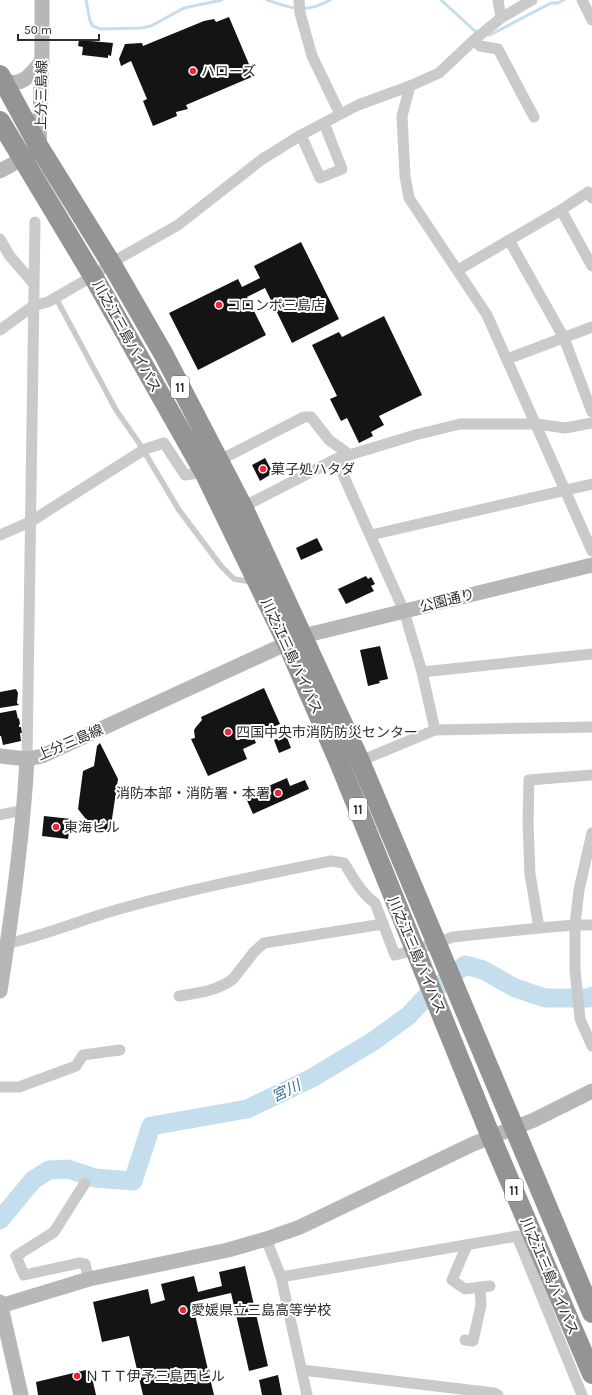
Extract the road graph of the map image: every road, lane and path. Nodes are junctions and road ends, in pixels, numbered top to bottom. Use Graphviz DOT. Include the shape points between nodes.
graph roads {
  1 [pos="42,0"];
  2 [pos="498,0"];
  3 [pos="532,0"];
  4 [pos="582,0"];
  5 [pos="300,6"];
  6 [pos="501,18"];
  7 [pos="592,20"];
  8 [pos="474,40"];
  9 [pos="42,60"];
  10 [pos="0,76"];
  11 [pos="410,86"];
  12 [pos="340,114"];
  13 [pos="534,117"];
  14 [pos="0,121"];
  15 [pos="324,123"];
  16 [pos="301,135"];
  17 [pos="32,153"];
  18 [pos="0,171"];
  19 [pos="592,198"];
  20 [pos="561,210"];
  21 [pos="35,222"];
  22 [pos="0,239"];
  23 [pos="509,240"];
  24 [pos="111,263"];
  25 [pos="592,266"];
  26 [pos="458,270"];
  27 [pos="93,276"];
  28 [pos="33,283"];
  29 [pos="56,298"];
  30 [pos="33,306"];
  31 [pos="592,327"];
  32 [pos="0,330"];
  33 [pos="564,338"];
  34 [pos="507,358"];
  35 [pos="592,412"];
  36 [pos="592,423"];
  37 [pos="537,424"];
  38 [pos="144,450"];
  39 [pos="350,455"];
  40 [pos="336,459"];
  41 [pos="211,467"];
  42 [pos="592,484"];
  43 [pos="565,490"];
  44 [pos="243,507"];
  45 [pos="30,522"];
  46 [pos="0,535"];
  47 [pos="371,536"];
  48 [pos="592,551"];
  49 [pos="592,565"];
  50 [pos="258,583"];
  51 [pos="404,611"];
  52 [pos="295,640"];
  53 [pos="592,654"];
  54 [pos="422,672"];
  55 [pos="592,727"];
  56 [pos="435,730"];
  57 [pos="0,756"];
  58 [pos="27,759"];
  59 [pos="360,761"];
  60 [pos="592,775"];
  61 [pos="23,810"];
  62 [pos="0,815"];
  63 [pos="592,833"];
  64 [pos="383,924"];
  65 [pos="575,925"];
  66 [pos="592,925"];
  67 [pos="539,928"];
  68 [pos="436,943"];
  69 [pos="4,944"];
  70 [pos="415,950"];
  71 [pos="0,991"];
  72 [pos="179,996"];
  73 [pos="592,1046"];
  74 [pos="120,1050"];
  75 [pos="0,1087"];
  76 [pos="592,1091"];
  77 [pos="514,1128"];
  78 [pos="491,1136"];
  79 [pos="85,1183"];
  80 [pos="266,1239"];
  81 [pos="467,1245"];
  82 [pos="281,1277"];
  83 [pos="89,1280"];
  84 [pos="0,1305"];
  85 [pos="592,1313"];
  86 [pos="465,1340"];
  87 [pos="302,1370"];
  88 [pos="592,1374"];
  89 [pos="21,1395"];
  90 [pos="307,1395"];
  91 [pos="498,1395"];
  92 [pos="582,1395"];
  1 -- 9 [label="street, 上分三島線"];
  2 -- 6 [label="street"];
  3 -- 6 [label="street"];
  4 -- 7 [label="street"];
  5 -- 12 [label="street" via="312,56"];
  6 -- 8 [label="street"];
  8 -- 11 [label="street" via="439,73"];
  8 -- 13 [label="street" via="480,46 498,49"];
  9 -- 10 [label="street" via="33,72 22,80 10,82"];
  9 -- 17 [label="street, 上分三島線"];
  10 -- 17 [label="highway, 川之江三島バイパス / 11"];
  11 -- 12 [label="street"];
  11 -- 26 [label="street" via="402,116 405,176 410,198"];
  12 -- 15 [label="street"];
  14 -- 17 [label="highway, 川之江三島バイパス / 11"];
  15 -- 16 [label="street"];
  15 -- 16 [label="street" via="342,169 320,178"];
  16 -- 24 [label="street" via="261,160 178,225"];
  17 -- 18 [label="street"];
  17 -- 24 [label="highway, 川之江三島バイパス / 11"];
  17 -- 27 [label="highway, 川之江三島バイパス / 11"];
  19 -- 20 [label="street" via="588,192"];
  20 -- 23 [label="street"];
  20 -- 25 [label="street"];
  21 -- 28 [label="street"];
  22 -- 28 [label="street" via="9,255"];
  23 -- 26 [label="street"];
  23 -- 33 [label="street"];
  24 -- 27 [label="street"];
  24 -- 41 [label="highway, 川之江三島バイパス / 11" via="164,355"];
  26 -- 34 [label="street" via="487,315"];
  27 -- 29 [label="street"];
  27 -- 41 [label="highway, 川之江三島バイパス / 11"];
  28 -- 30 [label="street"];
  29 -- 30 [label="street"];
  29 -- 38 [label="lane" via="116,410"];
  30 -- 32 [label="street"];
  30 -- 45 [label="street"];
  31 -- 33 [label="street"];
  33 -- 34 [label="street"];
  33 -- 35 [label="street"];
  34 -- 37 [label="street"];
  36 -- 37 [label="street" via="565,428"];
  37 -- 39 [label="street" via="460,424 415,434"];
  37 -- 43 [label="street"];
  38 -- 41 [label="street" via="164,443 184,475"];
  38 -- 45 [label="street"];
  38 -- 50 [label="lane" via="179,510 220,566 234,579"];
  39 -- 40 [label="street"];
  39 -- 41 [label="street" via="330,440 311,417 304,417"];
  40 -- 44 [label="street"];
  40 -- 47 [label="street"];
  41 -- 44 [label="highway, 川之江三島バイパス / 11"];
  41 -- 50 [label="highway, 川之江三島バイパス / 11"];
  42 -- 43 [label="street"];
  43 -- 47 [label="street"];
  43 -- 48 [label="street"];
  44 -- 52 [label="highway, 川之江三島バイパス / 11"];
  45 -- 46 [label="street"];
  45 -- 58 [label="street"];
  47 -- 51 [label="street"];
  49 -- 51 [label="street, 公園通り"];
  50 -- 52 [label="highway, 川之江三島バイパス / 11"];
  51 -- 52 [label="street, 公園通り"];
  51 -- 54 [label="street"];
  52 -- 58 [label="street, 上分三島線" via="42,756"];
  52 -- 59 [label="highway, 川之江三島バイパス / 11"];
  52 -- 70 [label="highway, 川之江三島バイパス / 11" via="339,762"];
  53 -- 54 [label="street"];
  54 -- 56 [label="street"];
  55 -- 56 [label="street"];
  56 -- 59 [label="street"];
  57 -- 58 [label="street"];
  58 -- 61 [label="street, 上分三島線"];
  59 -- 68 [label="highway, 川之江三島バイパス / 11"];
  60 -- 67 [label="street" via="529,780 530,874"];
  61 -- 62 [label="street"];
  61 -- 69 [label="street, 上分三島線"];
  63 -- 65 [label="street" via="579,890"];
  64 -- 69 [label="street" via="375,903 359,887 344,863 331,861 201,887"];
  64 -- 70 [label="street" via="395,955"];
  64 -- 72 [label="street" via="264,943 229,982 208,991"];
  65 -- 66 [label="street"];
  65 -- 67 [label="street"];
  65 -- 73 [label="street" via="575,970 580,1019"];
  67 -- 68 [label="street" via="453,936"];
  68 -- 70 [label="street"];
  68 -- 77 [label="highway, 川之江三島バイパス / 11"];
  69 -- 71 [label="street, 上分三島線"];
  70 -- 78 [label="highway, 川之江三島バイパス / 11"];
  74 -- 75 [label="street" via="84,1055 76,1066 19,1087"];
  76 -- 77 [label="street"];
  77 -- 78 [label="street"];
  77 -- 85 [label="highway, 川之江三島バイパス / 11"];
  78 -- 80 [label="street" via="300,1227"];
  78 -- 88 [label="highway, 川之江三島バイパス / 11"];
  79 -- 83 [label="street" via="54,1232 16,1256 24,1275 79,1263 85,1264"];
  80 -- 82 [label="street"];
  80 -- 83 [label="street" via="228,1250"];
  81 -- 82 [label="street"];
  81 -- 86 [label="street" via="452,1280 465,1289 485,1286 473,1341"];
  81 -- 92 [label="street" via="517,1236"];
  82 -- 87 [label="street"];
  83 -- 84 [label="street"];
  84 -- 89 [label="street"];
  87 -- 90 [label="street"];
  87 -- 91 [label="street" via="494,1392"];
}
